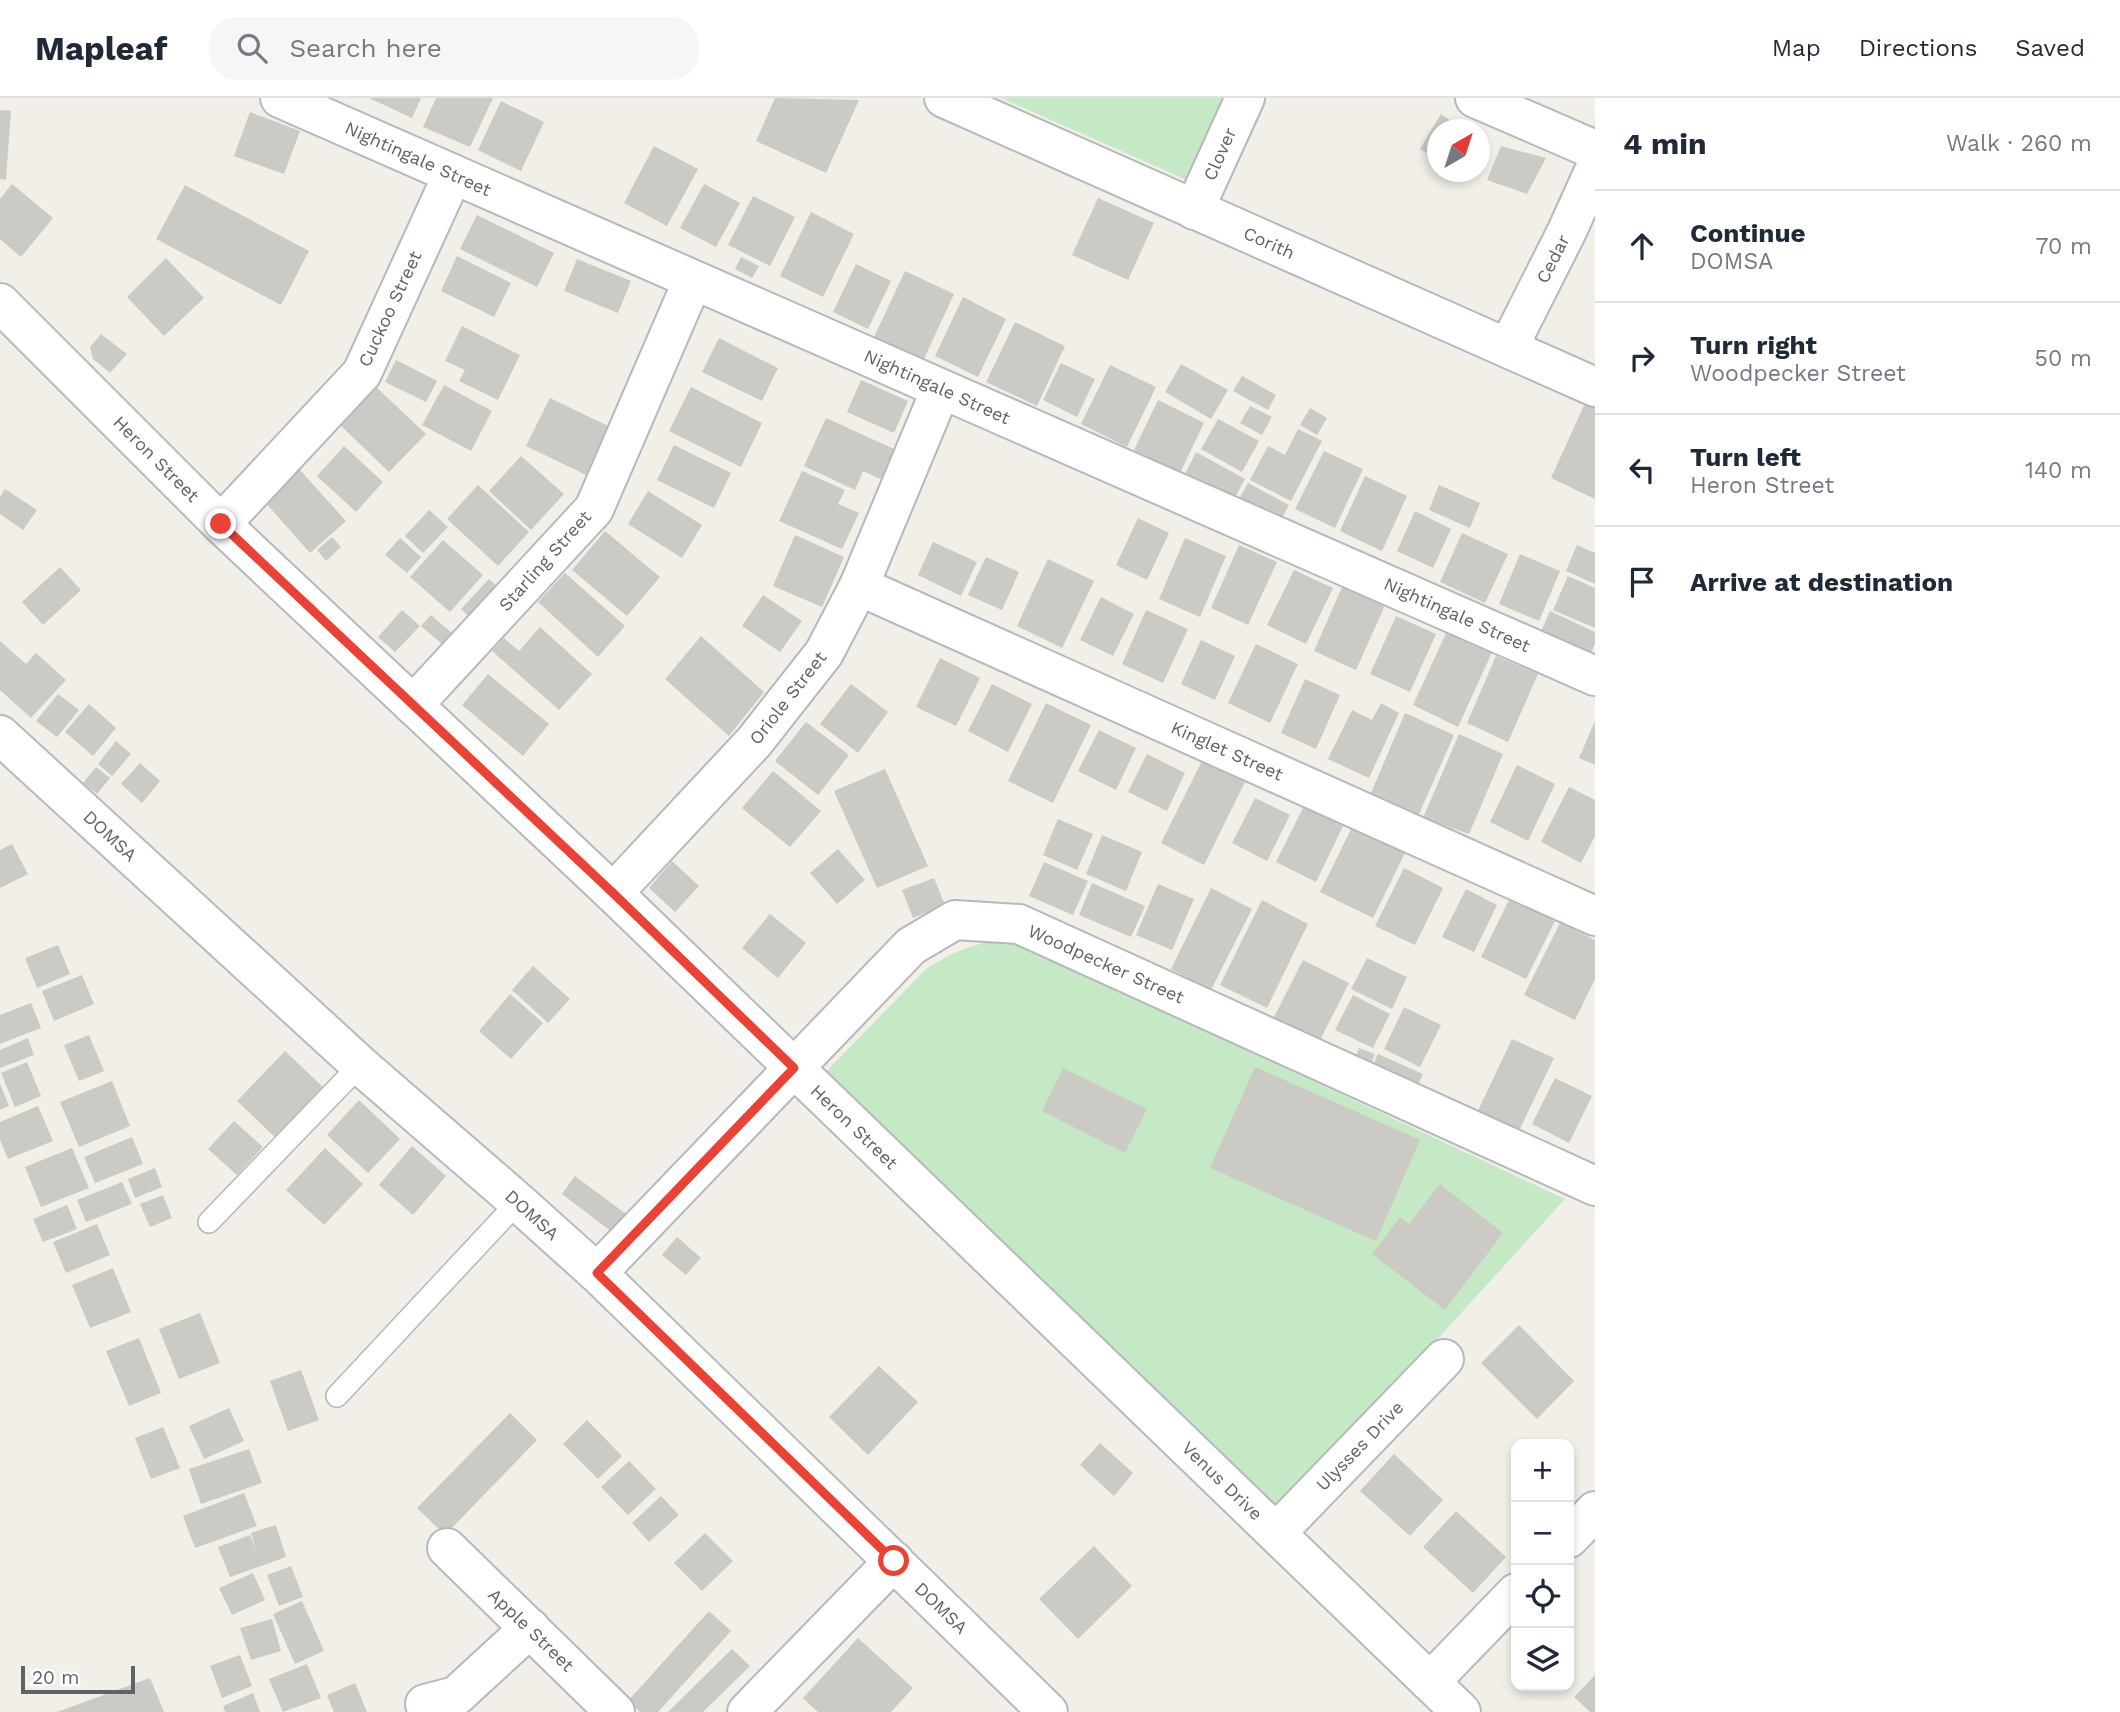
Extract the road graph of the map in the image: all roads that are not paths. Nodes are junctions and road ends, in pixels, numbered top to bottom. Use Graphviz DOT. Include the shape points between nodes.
graph roads {
  1 [pos="280,98"];
  2 [pos="944,98"];
  3 [pos="1245,98"];
  4 [pos="1475,98"];
  5 [pos="1595,149"];
  6 [pos="1595,169"];
  7 [pos="453,174"];
  8 [pos="1195,210"];
  9 [pos="1581,237"];
  10 [pos="694,280"];
  11 [pos="0,303"];
  12 [pos="1508,348"];
  13 [pos="1595,387"];
  14 [pos="941,388"];
  15 [pos="221,524"];
  16 [pos="859,586"];
  17 [pos="1595,676"];
  18 [pos="413,705"];
  19 [pos="0,735"];
  20 [pos="613,893"];
  21 [pos="1595,916"];
  22 [pos="360,1065"];
  23 [pos="794,1068"];
  24 [pos="1595,1186"];
  25 [pos="519,1202"];
  26 [pos="209,1222"];
  27 [pos="983,1251"];
  28 [pos="597,1273"];
  29 [pos="1444,1359"];
  30 [pos="337,1396"];
  31 [pos="1595,1511"];
  32 [pos="1276,1533"];
  33 [pos="1574,1533"];
  34 [pos="447,1548"];
  35 [pos="894,1561"];
  36 [pos="1511,1597"];
  37 [pos="530,1628"];
  38 [pos="1430,1682"];
  39 [pos="425,1704"];
  40 [pos="615,1712"];
  41 [pos="747,1712"];
  42 [pos="1048,1712"];
  43 [pos="1461,1712"];
  1 -- 7 [label="street, Nightingale Street"];
  2 -- 8 [label="street, Corith"];
  3 -- 8 [label="street, Clover"];
  4 -- 5 [label="street"];
  6 -- 9 [label="street, Cedar"];
  7 -- 10 [label="street, Nightingale Street"];
  7 -- 15 [label="street, Cuckoo Street" via="362,373"];
  8 -- 12 [label="street, Corith"];
  9 -- 12 [label="street, Cedar"];
  10 -- 14 [label="street, Nightingale Street"];
  10 -- 18 [label="street, Starling Street" via="594,509"];
  11 -- 15 [label="street, Heron Street"];
  12 -- 13 [label="street, Corith"];
  14 -- 16 [label="street, Oriole Street"];
  14 -- 17 [label="street, Nightingale Street"];
  15 -- 18 [label="street, Heron Street"];
  16 -- 20 [label="street, Oriole Street" via="824,653 754,742"];
  16 -- 21 [label="street, Kinglet Street"];
  18 -- 20 [label="street, Heron Street"];
  19 -- 22 [label="street, DOMSA"];
  20 -- 23 [label="street, Heron Street"];
  22 -- 25 [label="street, DOMSA"];
  22 -- 26 [label="lane"];
  23 -- 24 [label="street, Woodpecker Street" via="911,946 955,920 1019,924"];
  23 -- 27 [label="street, Heron Street"];
  23 -- 28 [label="street, Woodpecker Street"];
  25 -- 28 [label="street, DOMSA"];
  25 -- 30 [label="lane"];
  27 -- 32 [label="street, Venus Drive"];
  28 -- 35 [label="street, DOMSA"];
  29 -- 32 [label="street, Ulysses Drive"];
  31 -- 33 [label="street"];
  32 -- 38 [label="street, Venus Drive"];
  34 -- 37 [label="street, Apple Street"];
  35 -- 41 [label="street"];
  35 -- 42 [label="street, DOMSA"];
  36 -- 38 [label="street"];
  37 -- 39 [label="street" via="456,1696"];
  37 -- 40 [label="street, Apple Street"];
  38 -- 43 [label="street, Venus Drive"];
}
